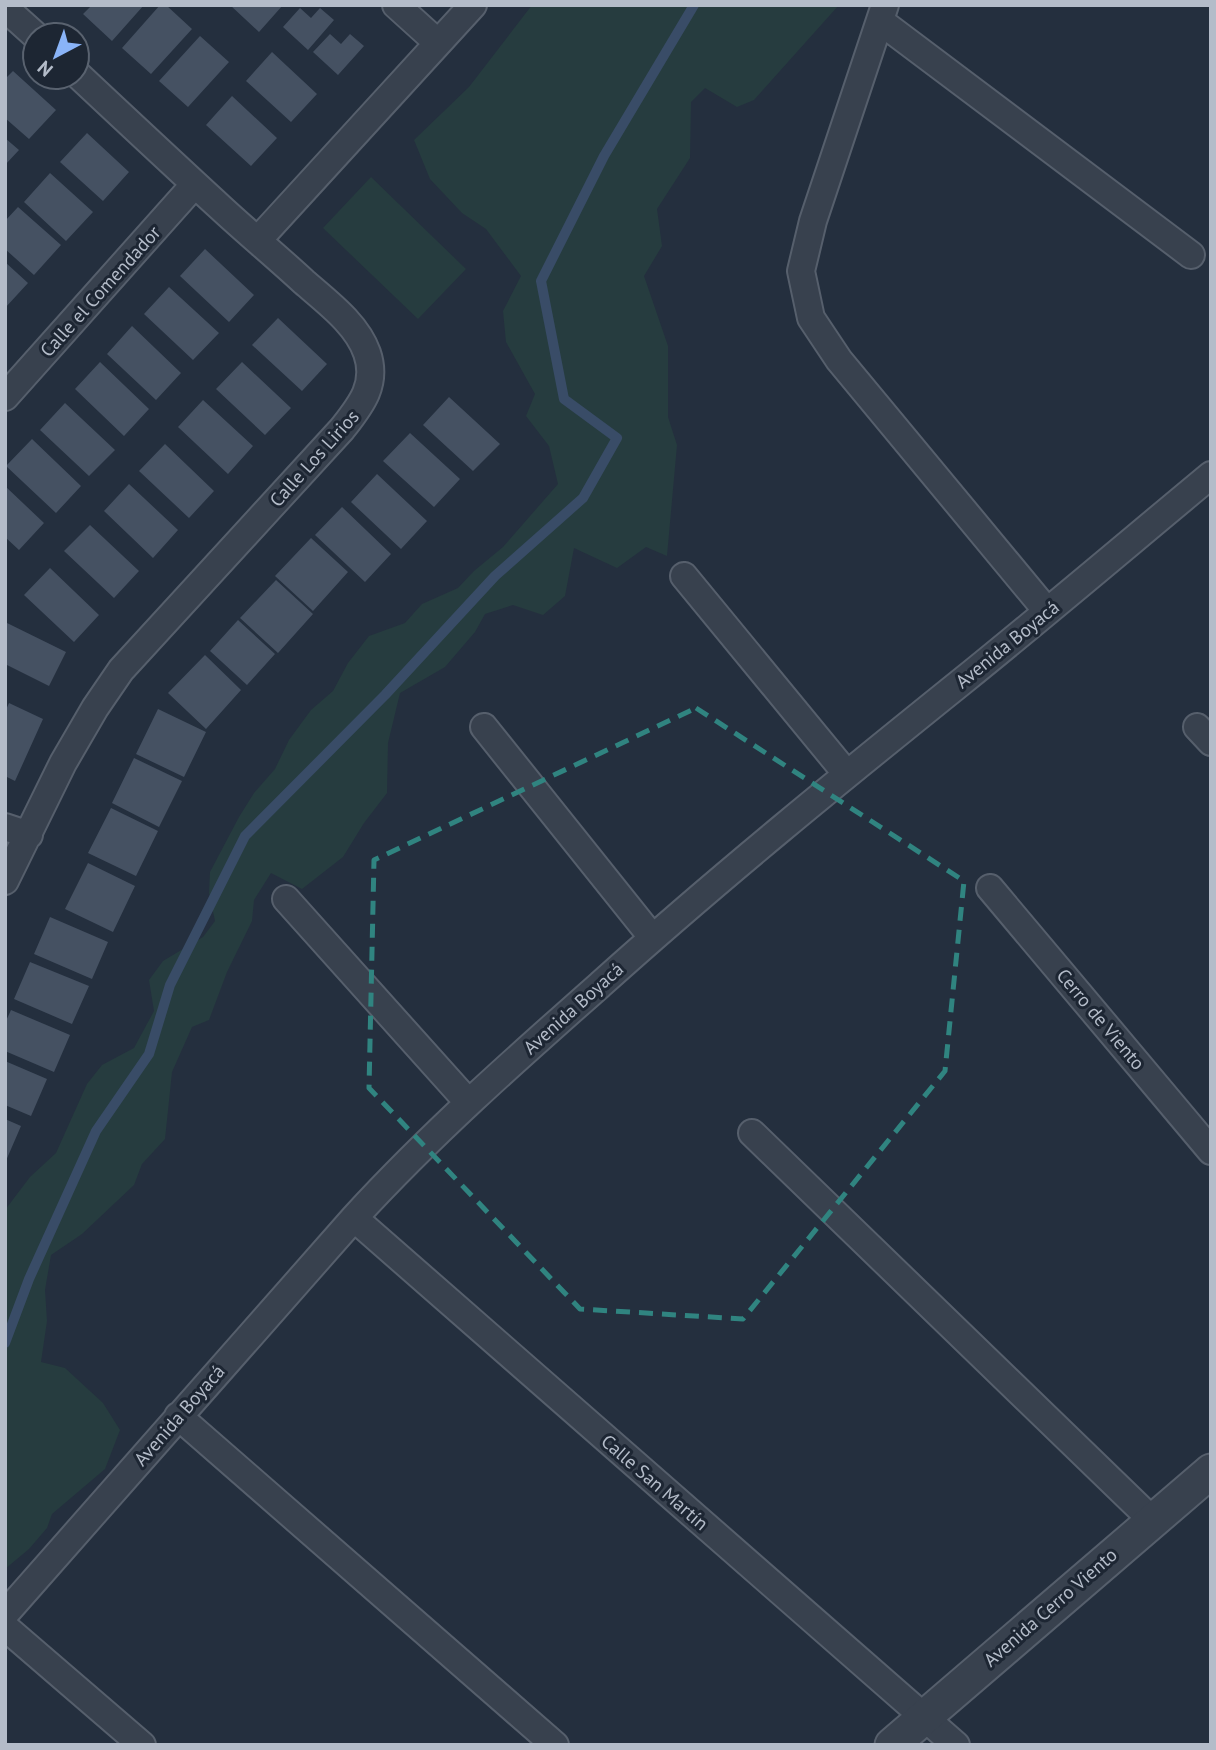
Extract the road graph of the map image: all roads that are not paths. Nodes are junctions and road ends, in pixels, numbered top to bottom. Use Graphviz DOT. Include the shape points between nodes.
graph roads {
  1 [pos="396,5"];
  2 [pos="473,5"];
  3 [pos="5,8"];
  4 [pos="882,13"];
  5 [pos="21,22"];
  6 [pos="438,43"];
  7 [pos="91,87"];
  8 [pos="195,184"];
  9 [pos="258,240"];
  10 [pos="1191,255"];
  11 [pos="5,397"];
  12 [pos="1211,475"];
  13 [pos="684,576"];
  14 [pos="1047,611"];
  15 [pos="484,727"];
  16 [pos="846,773"];
  17 [pos="17,831"];
  18 [pos="5,881"];
  19 [pos="990,887"];
  20 [pos="286,899"];
  21 [pos="652,937"];
  22 [pos="468,1102"];
  23 [pos="752,1133"];
  24 [pos="1211,1151"];
  25 [pos="354,1218"];
  26 [pos="178,1416"];
  27 [pos="1211,1471"];
  28 [pos="1151,1519"];
  29 [pos="5,1614"];
  30 [pos="5,1627"];
  31 [pos="924,1716"];
  32 [pos="142,1745"];
  33 [pos="555,1745"];
  34 [pos="891,1745"];
  35 [pos="957,1745"];
  1 -- 6 [label="street"];
  2 -- 6 [label="street"];
  3 -- 5 [label="street"];
  4 -- 10 [label="street"];
  4 -- 14 [label="street" via="813,220 801,271 811,318 839,360"];
  6 -- 9 [label="street"];
  7 -- 8 [label="street, Calle Los Lirios"];
  8 -- 9 [label="street, Calle Los Lirios"];
  8 -- 11 [label="street, Calle el Comendador"];
  9 -- 17 [label="street, Calle Los Lirios" via="335,309 356,334 371,373 369,389 342,429 121,670"];
  12 -- 14 [label="street, Avenida Boyacá"];
  13 -- 16 [label="street"];
  14 -- 16 [label="street, Avenida Boyacá"];
  15 -- 21 [label="street"];
  16 -- 21 [label="street, Avenida Boyacá"];
  17 -- 18 [label="street, Calle Los Lirios"];
  19 -- 24 [label="street, Cerro de Viento"];
  20 -- 22 [label="street"];
  21 -- 22 [label="street, Avenida Boyacá"];
  22 -- 25 [label="street, Avenida Boyacá" via="405,1161"];
  23 -- 28 [label="street"];
  25 -- 26 [label="street, Avenida Boyacá"];
  25 -- 31 [label="street, Calle San Martín"];
  26 -- 29 [label="street, Avenida Boyacá"];
  26 -- 33 [label="street"];
  27 -- 28 [label="street, Avenida Cerro Viento"];
  28 -- 31 [label="street, Avenida Cerro Viento"];
  30 -- 32 [label="street"];
  31 -- 34 [label="street, Avenida Cerro Viento"];
  31 -- 35 [label="street, Calle San Martín"];
}
